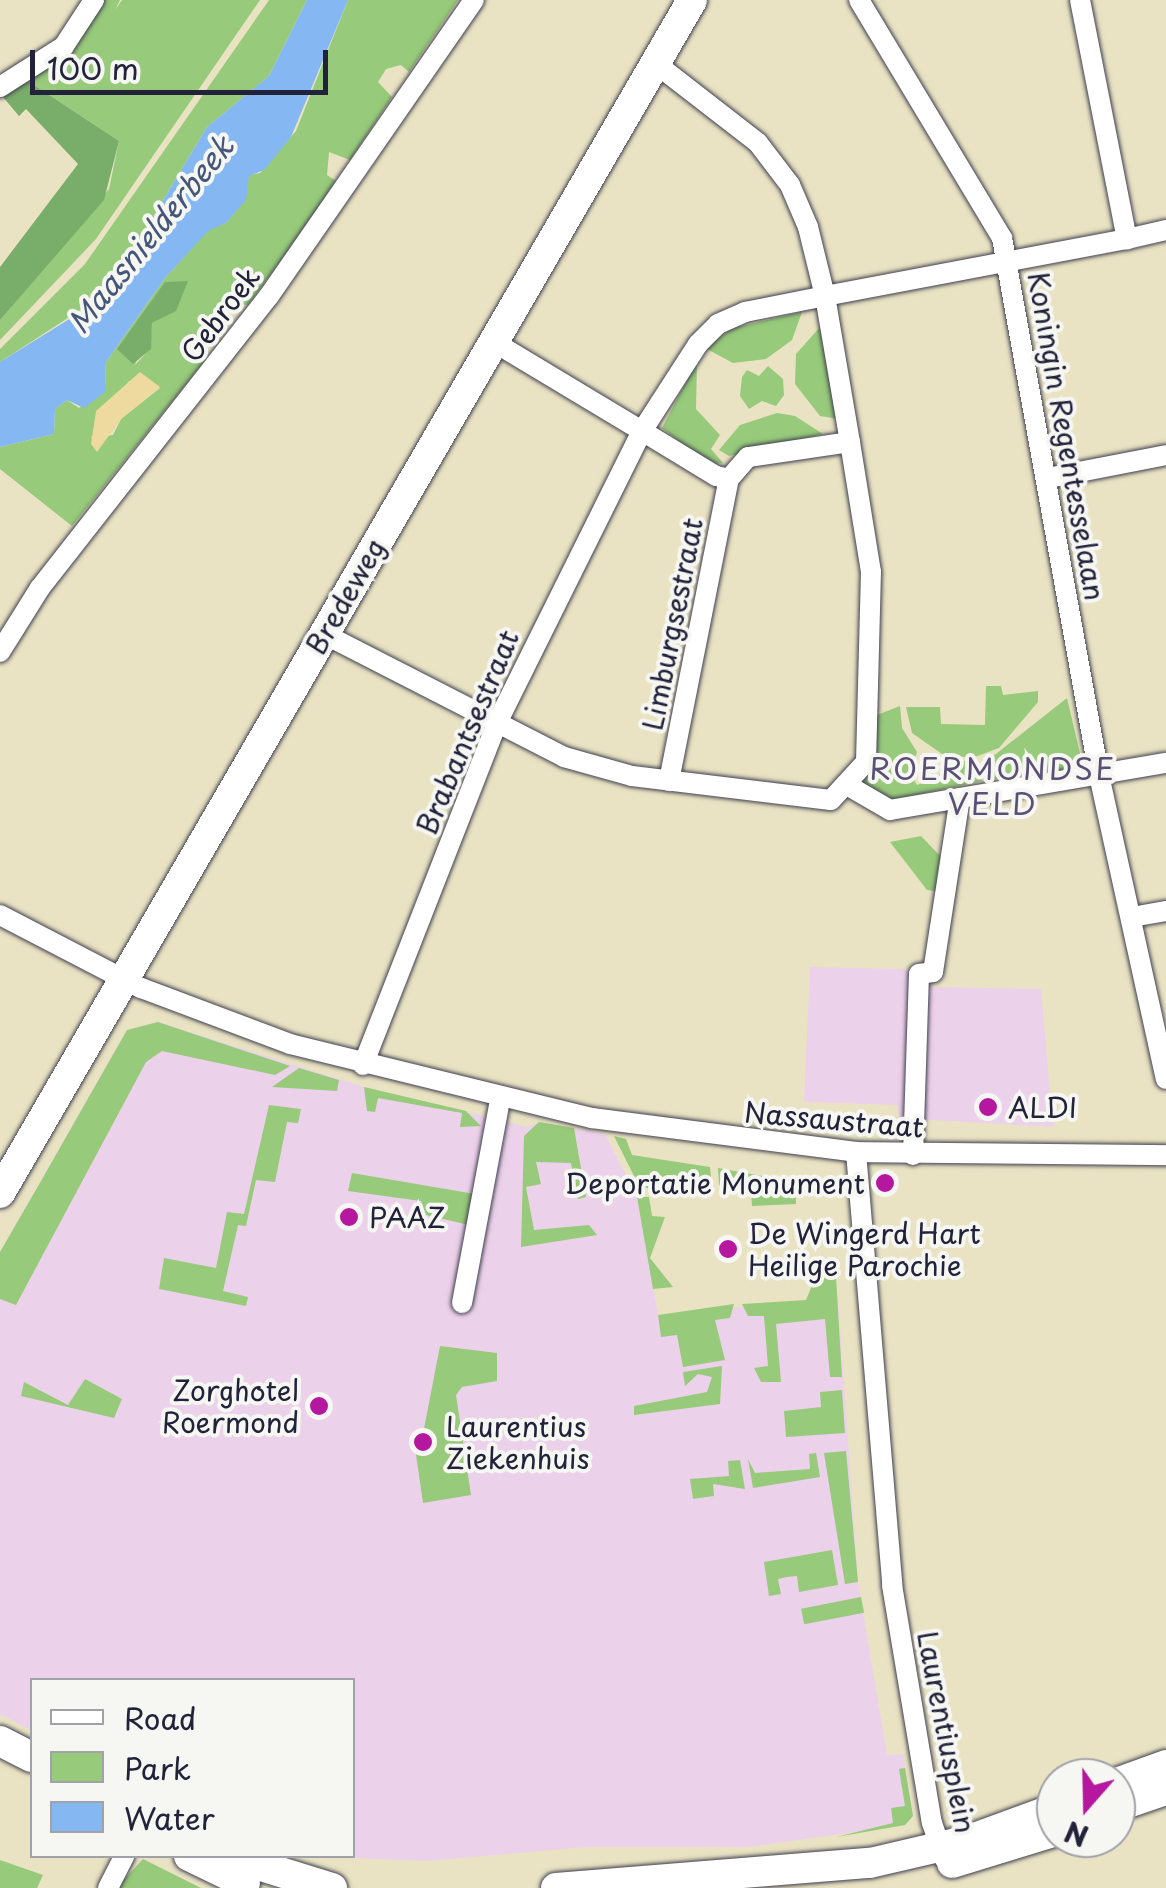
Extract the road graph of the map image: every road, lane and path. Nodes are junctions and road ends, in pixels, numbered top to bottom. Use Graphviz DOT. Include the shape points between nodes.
graph roads {
  1 [pos="94,0"];
  2 [pos="474,0"];
  3 [pos="692,0"];
  4 [pos="1080,0"];
  5 [pos="866,3"];
  6 [pos="656,63"];
  7 [pos="0,87"];
  8 [pos="1166,230"];
  9 [pos="1127,239"];
  10 [pos="1008,262"];
  11 [pos="825,296"];
  12 [pos="494,342"];
  13 [pos="642,430"];
  14 [pos="850,442"];
  15 [pos="1166,455"];
  16 [pos="1048,478"];
  17 [pos="729,479"];
  18 [pos="324,634"];
  19 [pos="0,652"];
  20 [pos="496,725"];
  21 [pos="1166,763"];
  22 [pos="1100,775"];
  23 [pos="669,780"];
  24 [pos="847,785"];
  25 [pos="960,798"];
  26 [pos="1166,911"];
  27 [pos="0,915"];
  28 [pos="1132,917"];
  29 [pos="124,980"];
  30 [pos="1159,1013"];
  31 [pos="364,1065"];
  32 [pos="1166,1079"];
  33 [pos="500,1099"];
  34 [pos="856,1152"];
  35 [pos="913,1155"];
  36 [pos="1166,1155"];
  37 [pos="0,1193"];
  38 [pos="462,1303"];
  39 [pos="0,1740"];
  40 [pos="0,1757"];
  41 [pos="30,1757"];
  42 [pos="1166,1765"];
  43 [pos="30,1771"];
  44 [pos="1136,1775"];
  45 [pos="1166,1790"];
  46 [pos="1136,1800"];
  47 [pos="1036,1816"];
  48 [pos="1036,1835"];
  49 [pos="943,1855"];
  50 [pos="123,1858"];
  51 [pos="195,1858"];
  52 [pos="232,1858"];
  53 [pos="264,1883"];
  54 [pos="108,1888"];
  55 [pos="332,1888"];
  56 [pos="556,1888"];
  57 [pos="842,1888"];
  1 -- 7 [label="street" via="64,46"];
  2 -- 19 [label="street, Gebroek" via="269,296 40,588"];
  3 -- 6 [label="street, Bredeweg"];
  4 -- 9 [label="street"];
  5 -- 10 [label="street, Koningin Regentesselaan" via="976,190"];
  6 -- 11 [label="street" via="758,144 790,185"];
  6 -- 12 [label="street, Bredeweg"];
  8 -- 9 [label="street, Brabantsestraat"];
  9 -- 10 [label="street, Brabantsestraat"];
  10 -- 11 [label="street, Brabantsestraat"];
  10 -- 16 [label="street, Koningin Regentesselaan"];
  11 -- 13 [label="street, Brabantsestraat" via="718,324"];
  11 -- 14 [label="street"];
  12 -- 13 [label="street"];
  12 -- 18 [label="street, Bredeweg"];
  13 -- 17 [label="street"];
  13 -- 20 [label="street, Brabantsestraat"];
  14 -- 17 [label="street" via="748,457"];
  14 -- 24 [label="street" via="871,572 866,762"];
  15 -- 16 [label="street"];
  16 -- 22 [label="street, Koningin Regentesselaan"];
  17 -- 23 [label="street, Limburgsestraat"];
  18 -- 20 [label="street"];
  18 -- 29 [label="street, Bredeweg"];
  20 -- 23 [label="street" via="564,757"];
  20 -- 31 [label="street, Brabantsestraat"];
  21 -- 22 [label="street"];
  22 -- 25 [label="street"];
  22 -- 28 [label="street, Koningin Regentesselaan"];
  23 -- 24 [label="street" via="831,800"];
  24 -- 25 [label="street" via="890,810"];
  25 -- 35 [label="street" via="933,972 919,974"];
  26 -- 28 [label="street"];
  27 -- 29 [label="street, Nassaustraat"];
  28 -- 30 [label="street, Koningin Regentesselaan"];
  29 -- 31 [label="street, Nassaustraat"];
  29 -- 37 [label="street, Bredeweg"];
  30 -- 32 [label="street, Koningin Regentesselaan"];
  31 -- 33 [label="street, Nassaustraat"];
  33 -- 34 [label="street, Nassaustraat" via="592,1118"];
  33 -- 38 [label="street"];
  34 -- 35 [label="street, Nassaustraat"];
  34 -- 49 [label="street, Laurentiusplein" via="896,1609"];
  35 -- 36 [label="street, Nassaustraat"];
  39 -- 41 [label="street"];
  40 -- 43 [label="street"];
  42 -- 44 [label="street"];
  45 -- 46 [label="street"];
  47 -- 49 [label="street"];
  48 -- 49 [label="street"];
  49 -- 56 [label="street"];
  49 -- 57 [label="street"];
  50 -- 54 [label="street"];
  51 -- 53 [label="street"];
  52 -- 53 [label="street"];
  53 -- 55 [label="street"];
}
